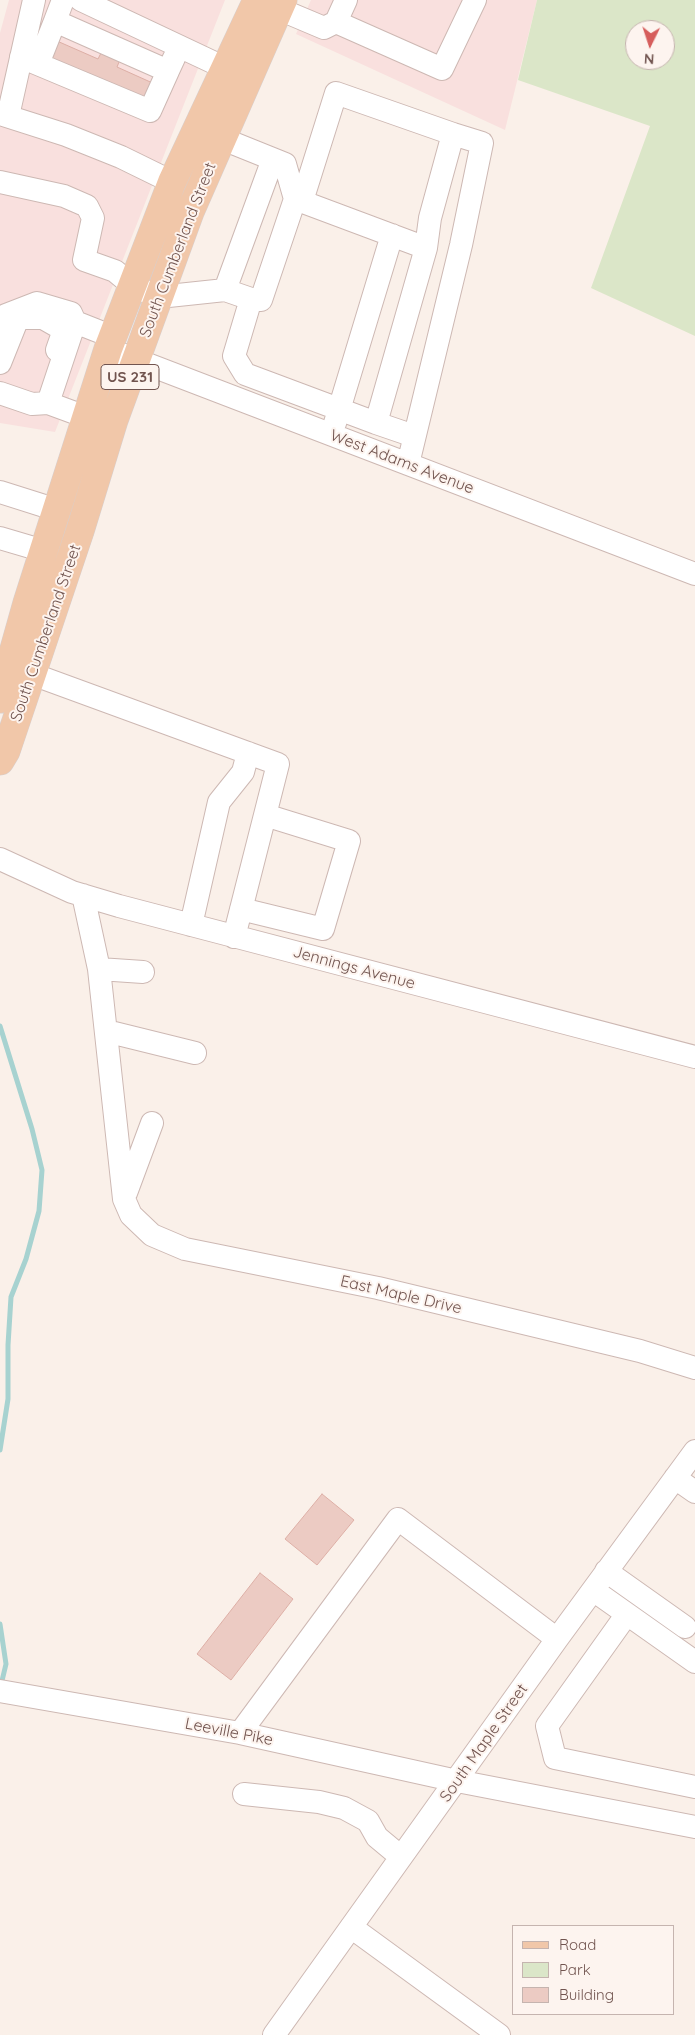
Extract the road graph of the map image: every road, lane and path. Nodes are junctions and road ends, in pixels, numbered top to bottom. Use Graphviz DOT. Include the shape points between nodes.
graph roads {
  1 [pos="34,0"];
  2 [pos="63,0"];
  3 [pos="81,0"];
  4 [pos="346,0"];
  5 [pos="475,0"];
  6 [pos="273,3"];
  7 [pos="55,21"];
  8 [pos="336,22"];
  9 [pos="180,46"];
  10 [pos="30,61"];
  11 [pos="168,71"];
  12 [pos="237,74"];
  13 [pos="4,115"];
  14 [pos="210,133"];
  15 [pos="453,134"];
  16 [pos="273,159"];
  17 [pos="0,182"];
  18 [pos="172,182"];
  19 [pos="298,200"];
  20 [pos="464,232"];
  21 [pos="392,235"];
  22 [pos="426,248"];
  23 [pos="133,286"];
  24 [pos="225,290"];
  25 [pos="159,296"];
  26 [pos="251,299"];
  27 [pos="75,322"];
  28 [pos="0,334"];
  29 [pos="111,343"];
  30 [pos="136,360"];
  31 [pos="0,363"];
  32 [pos="245,374"];
  33 [pos="0,393"];
  34 [pos="50,398"];
  35 [pos="238,399"];
  36 [pos="340,409"];
  37 [pos="86,417"];
  38 [pos="376,423"];
  39 [pos="332,435"];
  40 [pos="414,436"];
  41 [pos="408,464"];
  42 [pos="0,492"];
  43 [pos="57,510"];
  44 [pos="0,538"];
  45 [pos="44,551"];
  46 [pos="695,574"];
  47 [pos="32,674"];
  48 [pos="0,699"];
  49 [pos="248,753"];
  50 [pos="0,762"];
  51 [pos="265,815"];
  52 [pos="8,863"];
  53 [pos="83,895"];
  54 [pos="241,909"];
  55 [pos="191,925"];
  56 [pos="234,937"];
  57 [pos="99,969"];
  58 [pos="143,972"];
  59 [pos="106,1031"];
  60 [pos="195,1053"];
  61 [pos="695,1057"];
  62 [pos="152,1123"];
  63 [pos="124,1199"];
  64 [pos="695,1368"];
  65 [pos="695,1451"];
  66 [pos="675,1478"];
  67 [pos="695,1492"];
  68 [pos="606,1571"];
  69 [pos="593,1590"];
  70 [pos="627,1614"];
  71 [pos="685,1627"];
  72 [pos="557,1639"];
  73 [pos="695,1662"];
  74 [pos="0,1691"];
  75 [pos="240,1733"];
  76 [pos="457,1782"];
  77 [pos="695,1787"];
  78 [pos="244,1794"];
  79 [pos="695,1827"];
  80 [pos="401,1857"];
  81 [pos="351,1927"];
  82 [pos="274,2035"];
  83 [pos="500,2035"];
  1 -- 10 [label="street"];
  2 -- 7 [label="street"];
  3 -- 9 [label="street"];
  4 -- 8 [label="street"];
  5 -- 8 [label="street" via="442,69"];
  6 -- 8 [label="street" via="324,28"];
  6 -- 12 [label="main road, South Cumberland Street / US 231"];
  7 -- 10 [label="street"];
  7 -- 11 [label="street"];
  9 -- 11 [label="street"];
  9 -- 12 [label="street"];
  10 -- 11 [label="street" via="150,111"];
  10 -- 13 [label="street"];
  12 -- 14 [label="main road, South Cumberland Street / US 231"];
  13 -- 18 [label="street" via="66,134"];
  14 -- 16 [label="street"];
  14 -- 18 [label="main road, South Cumberland Street / US 231"];
  14 -- 25 [label="main road, South Cumberland Street / US 231" via="190,212"];
  15 -- 19 [label="street" via="336,93"];
  15 -- 20 [label="street" via="482,143"];
  15 -- 22 [label="street" via="430,218"];
  16 -- 19 [label="street" via="286,164"];
  16 -- 24 [label="street"];
  17 -- 23 [label="street" via="64,196 87,206 93,218 84,260 114,271"];
  18 -- 23 [label="main road, South Cumberland Street / US 231"];
  19 -- 21 [label="street"];
  19 -- 26 [label="street" via="261,300"];
  20 -- 22 [label="street"];
  20 -- 40 [label="street"];
  21 -- 22 [label="street"];
  21 -- 36 [label="street"];
  22 -- 38 [label="street"];
  23 -- 25 [label="street"];
  23 -- 29 [label="main road, South Cumberland Street / US 231"];
  24 -- 25 [label="street"];
  24 -- 26 [label="street"];
  25 -- 30 [label="main road, South Cumberland Street / US 231"];
  26 -- 32 [label="street" via="234,356"];
  27 -- 28 [label="street, West Adams Avenue" via="71,313 37,303 6,315"];
  27 -- 29 [label="street, West Adams Avenue"];
  27 -- 34 [label="street"];
  29 -- 30 [label="street, West Adams Avenue"];
  29 -- 37 [label="main road, South Cumberland Street / US 231"];
  30 -- 35 [label="street, West Adams Avenue"];
  30 -- 47 [label="main road, South Cumberland Street / US 231"];
  31 -- 34 [label="street" via="18,318 43,318 64,330 46,384"];
  32 -- 35 [label="street"];
  32 -- 36 [label="street"];
  33 -- 34 [label="street" via="32,404"];
  34 -- 37 [label="street"];
  35 -- 39 [label="street, West Adams Avenue"];
  36 -- 38 [label="street"];
  36 -- 39 [label="street"];
  37 -- 43 [label="main road, South Cumberland Street / US 231"];
  38 -- 40 [label="street"];
  39 -- 41 [label="street, West Adams Avenue"];
  40 -- 41 [label="street"];
  41 -- 46 [label="street, West Adams Avenue"];
  42 -- 43 [label="street"];
  43 -- 45 [label="main road, South Cumberland Street / US 231"];
  44 -- 45 [label="street"];
  45 -- 48 [label="main road, South Cumberland Street / US 231"];
  47 -- 49 [label="street"];
  47 -- 50 [label="main road, South Cumberland Street / US 231"];
  49 -- 51 [label="street" via="278,764"];
  49 -- 55 [label="street" via="243,772 219,802"];
  51 -- 54 [label="street"];
  51 -- 54 [label="street" via="349,841 323,930"];
  52 -- 53 [label="street, Jennings Avenue"];
  53 -- 55 [label="street, Jennings Avenue"];
  53 -- 57 [label="street"];
  54 -- 56 [label="street"];
  55 -- 56 [label="street, Jennings Avenue"];
  56 -- 61 [label="street, Jennings Avenue"];
  57 -- 58 [label="street"];
  57 -- 59 [label="street"];
  59 -- 60 [label="street"];
  59 -- 63 [label="street"];
  62 -- 63 [label="street"];
  63 -- 64 [label="street, East Maple Drive" via="131,1215 152,1235 186,1249 378,1288 640,1351"];
  65 -- 66 [label="street, South Maple Street"];
  66 -- 67 [label="street"];
  66 -- 68 [label="street, South Maple Street"];
  68 -- 69 [label="street, South Maple Street"];
  68 -- 71 [label="street"];
  69 -- 70 [label="street"];
  69 -- 72 [label="street, South Maple Street"];
  70 -- 73 [label="street"];
  70 -- 77 [label="street" via="547,1726 555,1758"];
  72 -- 75 [label="street" via="398,1520"];
  72 -- 76 [label="street, South Maple Street"];
  74 -- 75 [label="street, Leeville Pike"];
  75 -- 76 [label="street, Leeville Pike"];
  76 -- 79 [label="street, Leeville Pike"];
  76 -- 80 [label="street, South Maple Street"];
  78 -- 80 [label="street" via="344,1808 368,1821 377,1836"];
  80 -- 81 [label="street, South Maple Street"];
  81 -- 82 [label="street, South Maple Street"];
  81 -- 83 [label="street"];
}
